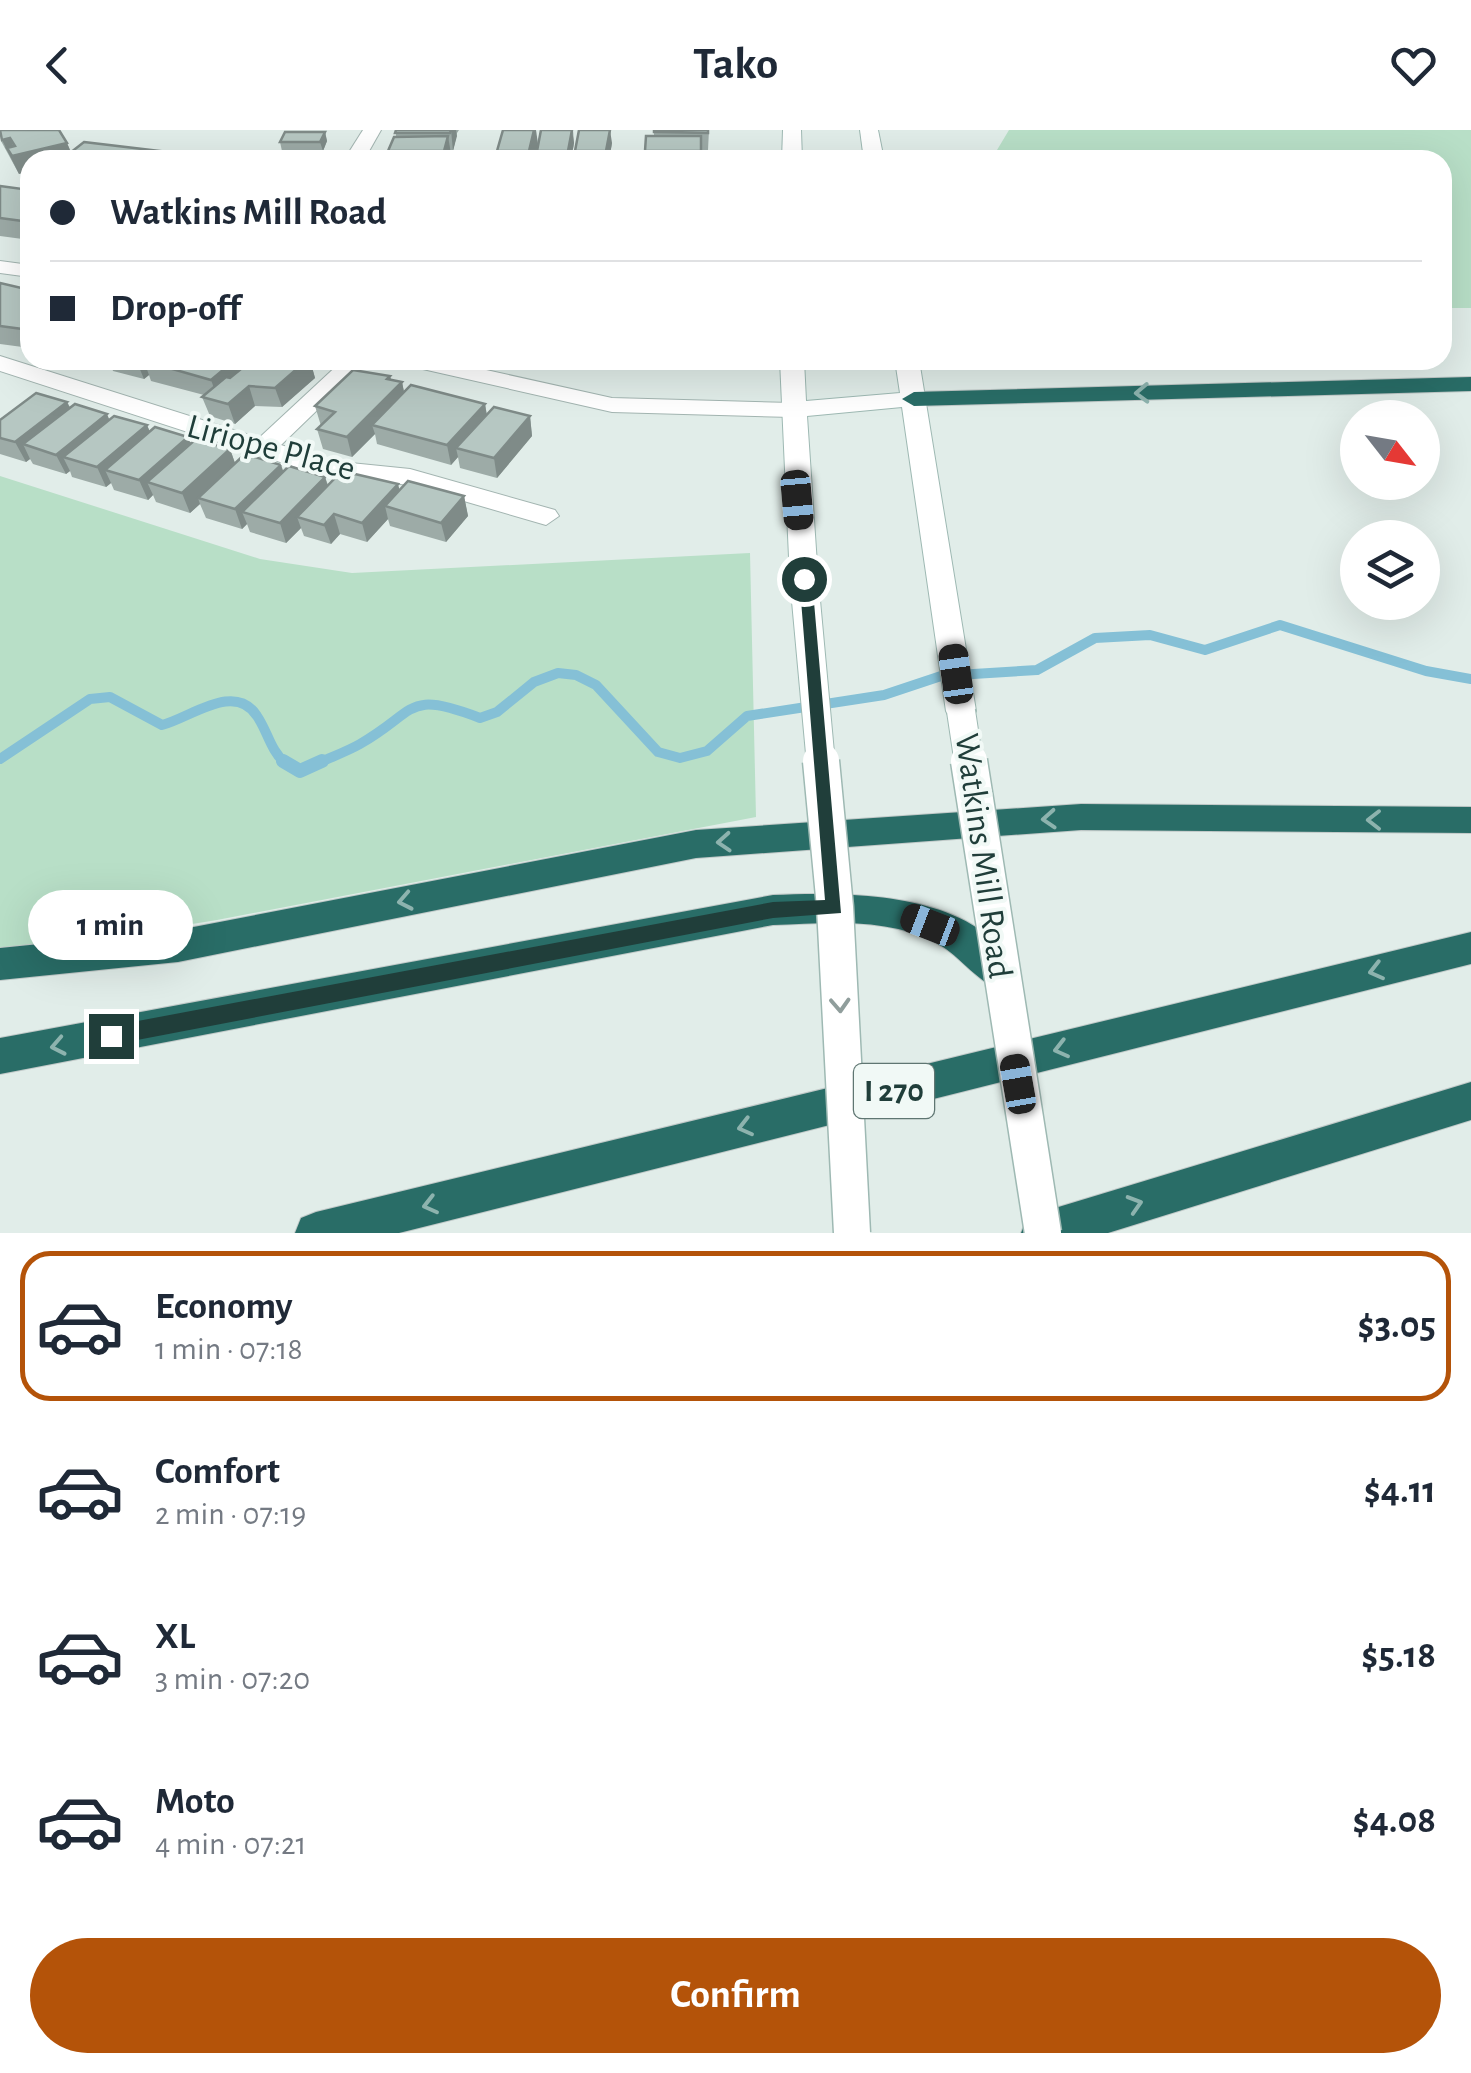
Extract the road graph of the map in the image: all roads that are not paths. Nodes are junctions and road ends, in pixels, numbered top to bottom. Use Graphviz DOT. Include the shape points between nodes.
graph roads {
  1 [pos="0,364"];
  2 [pos="346,370"];
  3 [pos="453,370"];
  4 [pos="792,370"];
  5 [pos="910,370"];
  6 [pos="1471,384"];
  7 [pos="914,399"];
  8 [pos="792,410"];
  9 [pos="262,448"];
  10 [pos="508,505"];
  11 [pos="546,516"];
  12 [pos="489,528"];
  13 [pos="1471,820"];
  14 [pos="835,908"];
  15 [pos="1471,948"];
  16 [pos="0,964"];
  17 [pos="999,973"];
  18 [pos="0,1056"];
  19 [pos="1471,1101"];
  20 [pos="316,1233"];
  21 [pos="852,1233"];
  22 [pos="1043,1233"];
  1 -- 9 [label="main road, Liriope Place"];
  2 -- 9 [label="main road"];
  3 -- 8 [label="main road" via="612,404"];
  4 -- 8 [label="main road"];
  5 -- 7 [label="main road, Watkins Mill Road"];
  6 -- 7 [label="highway, one-way"];
  7 -- 8 [label="main road"];
  7 -- 17 [label="main road, Watkins Mill Road, bridge"];
  8 -- 14 [label="main road, bridge"];
  9 -- 10 [label="main road, Liriope Place" via="346,473 410,477"];
  10 -- 11 [label="main road, Liriope Place"];
  10 -- 12 [label="main road"];
  13 -- 16 [label="highway, one-way" via="1080,817 696,844 178,946"];
  14 -- 17 [label="highway" via="904,916 956,935"];
  14 -- 18 [label="highway, one-way" via="773,910"];
  14 -- 21 [label="main road, one-way, bridge"];
  15 -- 20 [label="highway, I 270, one-way"];
  17 -- 22 [label="main road, Watkins Mill Road, bridge"];
  22 -- 19 [label="highway, one-way"];
}
